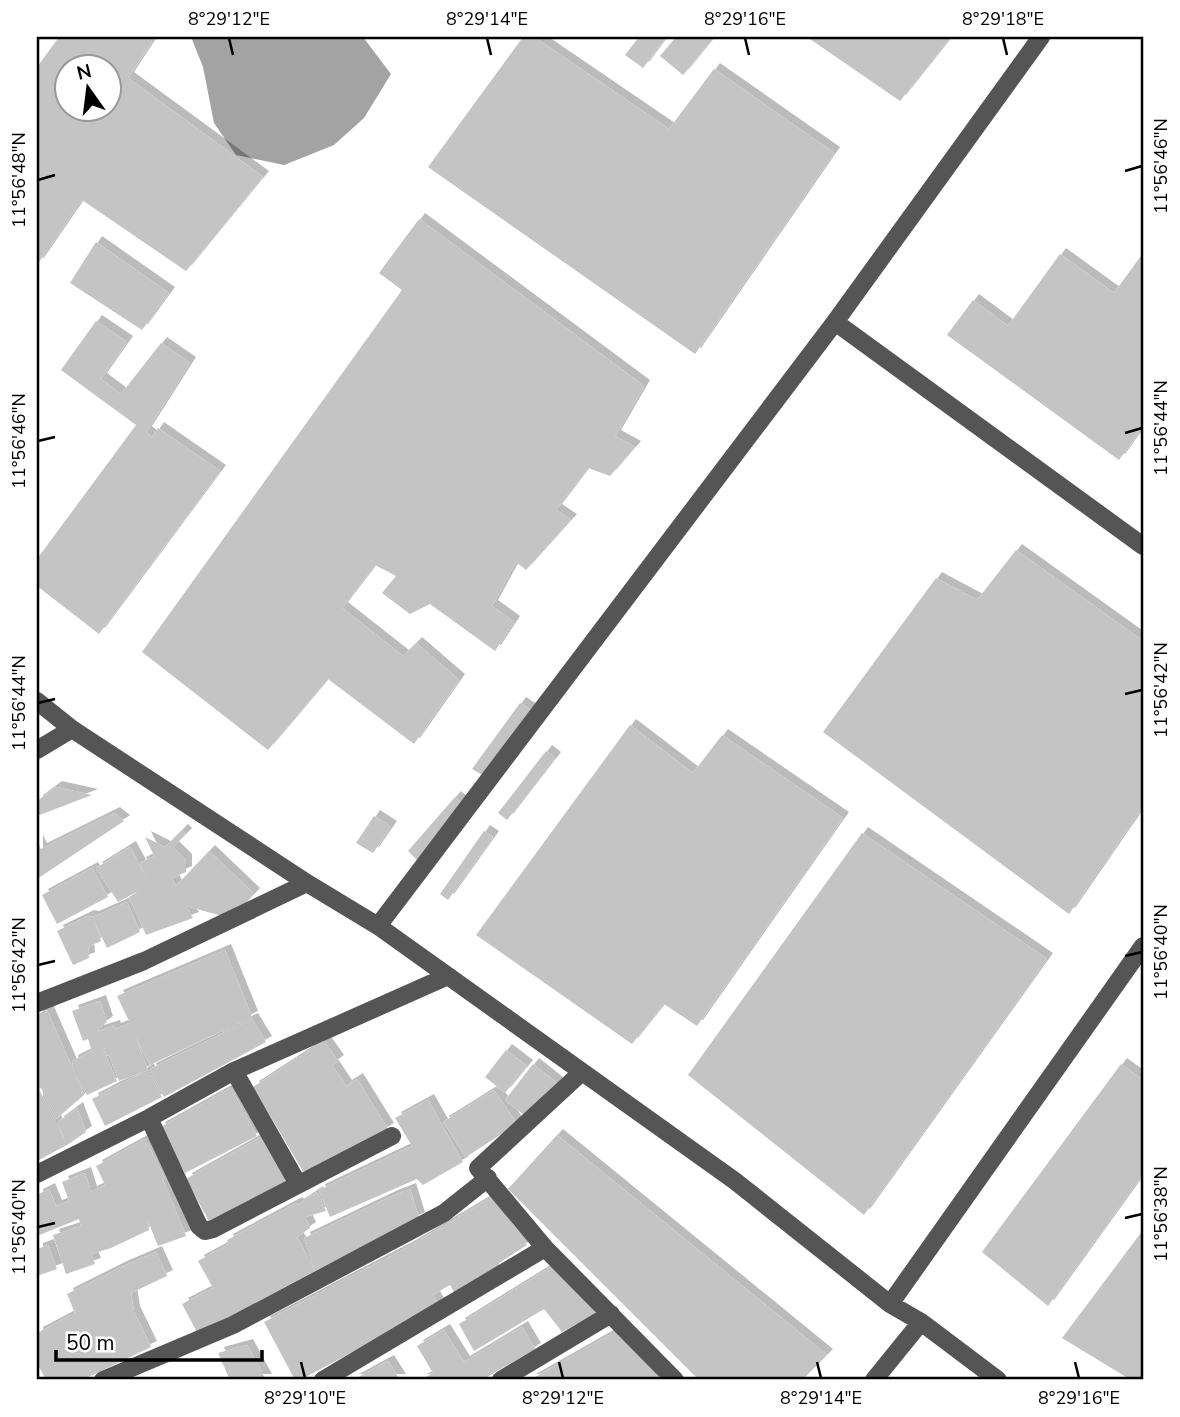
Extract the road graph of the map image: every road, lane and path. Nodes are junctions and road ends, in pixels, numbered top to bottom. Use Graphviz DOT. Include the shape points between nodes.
graph roads {
  1 [pos="1041,37"];
  2 [pos="835,322"];
  3 [pos="1143,546"];
  4 [pos="37,701"];
  5 [pos="72,729"];
  6 [pos="37,750"];
  7 [pos="307,883"];
  8 [pos="378,926"];
  9 [pos="1143,946"];
  10 [pos="448,976"];
  11 [pos="37,1003"];
  12 [pos="234,1071"];
  13 [pos="582,1072"];
  14 [pos="149,1118"];
  15 [pos="392,1136"];
  16 [pos="37,1174"];
  17 [pos="488,1178"];
  18 [pos="298,1184"];
  19 [pos="545,1248"];
  20 [pos="890,1304"];
  21 [pos="611,1314"];
  22 [pos="921,1322"];
  23 [pos="103,1380"];
  24 [pos="323,1380"];
  25 [pos="501,1380"];
  26 [pos="675,1380"];
  27 [pos="874,1380"];
  28 [pos="998,1380"];
  1 -- 2 [label="street"];
  2 -- 3 [label="street"];
  2 -- 8 [label="street"];
  4 -- 5 [label="street"];
  5 -- 6 [label="street"];
  5 -- 7 [label="street"];
  7 -- 8 [label="street"];
  7 -- 11 [label="street" via="144,961"];
  8 -- 10 [label="street"];
  9 -- 20 [label="street"];
  10 -- 12 [label="street"];
  10 -- 13 [label="street"];
  12 -- 14 [label="street"];
  12 -- 18 [label="street"];
  13 -- 17 [label="street" via="478,1168"];
  13 -- 20 [label="street" via="736,1181"];
  14 -- 16 [label="street"];
  14 -- 18 [label="street" via="205,1231"];
  15 -- 18 [label="street"];
  17 -- 19 [label="street"];
  17 -- 23 [label="street" via="443,1213 233,1325"];
  19 -- 21 [label="street"];
  19 -- 24 [label="street"];
  20 -- 22 [label="street"];
  21 -- 25 [label="street"];
  21 -- 26 [label="street"];
  22 -- 27 [label="street"];
  22 -- 28 [label="street"];
}
